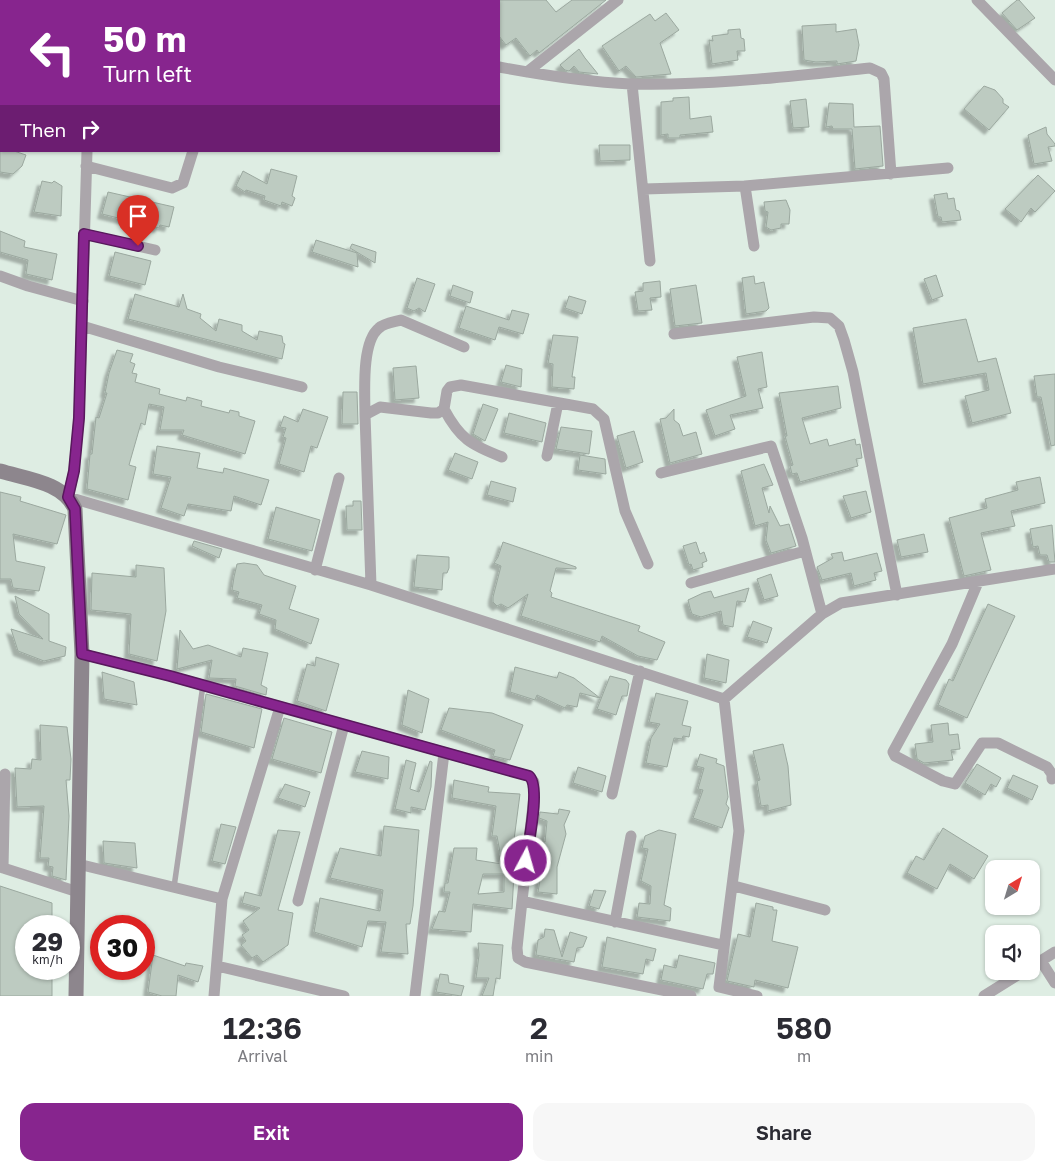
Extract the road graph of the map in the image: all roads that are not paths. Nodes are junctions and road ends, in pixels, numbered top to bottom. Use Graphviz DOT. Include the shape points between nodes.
graph roads {
  1 [pos="618,0"];
  2 [pos="976,0"];
  3 [pos="500,67"];
  4 [pos="527,72"];
  5 [pos="1055,80"];
  6 [pos="632,84"];
  7 [pos="87,152"];
  8 [pos="193,152"];
  9 [pos="86,166"];
  10 [pos="948,168"];
  11 [pos="891,174"];
  12 [pos="745,186"];
  13 [pos="644,189"];
  14 [pos="84,234"];
  15 [pos="754,246"];
  16 [pos="156,250"];
  17 [pos="650,261"];
  18 [pos="0,276"];
  19 [pos="83,301"];
  20 [pos="82,326"];
  21 [pos="674,334"];
  22 [pos="464,347"];
  23 [pos="302,387"];
  24 [pos="558,403"];
  25 [pos="444,409"];
  26 [pos="365,415"];
  27 [pos="547,456"];
  28 [pos="502,457"];
  29 [pos="0,471"];
  30 [pos="661,473"];
  31 [pos="339,478"];
  32 [pos="68,497"];
  33 [pos="805,551"];
  34 [pos="648,564"];
  35 [pos="1055,569"];
  36 [pos="316,570"];
  37 [pos="978,582"];
  38 [pos="691,583"];
  39 [pos="371,585"];
  40 [pos="897,596"];
  41 [pos="822,614"];
  42 [pos="82,654"];
  43 [pos="640,672"];
  44 [pos="203,685"];
  45 [pos="724,699"];
  46 [pos="280,707"];
  47 [pos="344,725"];
  48 [pos="444,753"];
  49 [pos="5,774"];
  50 [pos="1052,778"];
  51 [pos="612,794"];
  52 [pos="631,836"];
  53 [pos="78,864"];
  54 [pos="1,867"];
  55 [pos="734,886"];
  56 [pos="174,887"];
  57 [pos="78,892"];
  58 [pos="222,899"];
  59 [pos="298,901"];
  60 [pos="522,901"];
  61 [pos="825,910"];
  62 [pos="615,922"];
  63 [pos="723,945"];
  64 [pos="1055,952"];
  65 [pos="1040,961"];
  66 [pos="217,966"];
  67 [pos="1040,968"];
  68 [pos="1010,980"];
  69 [pos="1055,983"];
  70 [pos="717,991"];
  71 [pos="76,996"];
  72 [pos="214,996"];
  73 [pos="344,996"];
  74 [pos="415,996"];
  75 [pos="691,996"];
  76 [pos="757,996"];
  77 [pos="984,996"];
  1 -- 4 [label="street"];
  2 -- 5 [label="street"];
  3 -- 4 [label="street"];
  4 -- 6 [label="street"];
  6 -- 11 [label="street" via="769,79 870,68 881,73 884,79"];
  6 -- 13 [label="street"];
  7 -- 9 [label="street"];
  8 -- 9 [label="street" via="182,183 172,188"];
  9 -- 14 [label="street"];
  10 -- 11 [label="street"];
  11 -- 12 [label="street"];
  12 -- 13 [label="street"];
  12 -- 15 [label="street"];
  13 -- 17 [label="street"];
  14 -- 16 [label="street"];
  14 -- 19 [label="street"];
  18 -- 19 [label="street"];
  19 -- 20 [label="street"];
  20 -- 23 [label="street" via="219,367"];
  20 -- 32 [label="street" via="78,438"];
  21 -- 40 [label="street" via="814,317 830,318 839,326 853,372"];
  22 -- 26 [label="street" via="401,320 378,328 372,338 365,368"];
  24 -- 25 [label="street" via="454,386 446,391"];
  24 -- 27 [label="street"];
  24 -- 34 [label="street" via="593,409 604,419 626,511"];
  25 -- 26 [label="street" via="431,413 380,407"];
  25 -- 28 [label="street" via="458,432 474,446"];
  26 -- 39 [label="street"];
  29 -- 32 [label="street" via="54,488"];
  30 -- 33 [label="street" via="771,446"];
  31 -- 36 [label="street"];
  32 -- 36 [label="street"];
  32 -- 42 [label="street" via="75,509"];
  33 -- 38 [label="street"];
  33 -- 41 [label="street"];
  35 -- 37 [label="street"];
  36 -- 39 [label="street"];
  37 -- 40 [label="street"];
  37 -- 50 [label="street" via="952,644 893,752 943,781 955,784 982,743 998,743 1047,767"];
  39 -- 43 [label="street"];
  40 -- 41 [label="street" via="841,603"];
  41 -- 45 [label="street"];
  42 -- 44 [label="street"];
  42 -- 53 [label="street"];
  43 -- 45 [label="street"];
  43 -- 51 [label="street"];
  44 -- 46 [label="street"];
  44 -- 56 [label="lane"];
  45 -- 55 [label="street" via="739,831"];
  46 -- 47 [label="street"];
  46 -- 58 [label="street"];
  47 -- 48 [label="street"];
  47 -- 59 [label="street"];
  48 -- 60 [label="street" via="529,776 534,782"];
  48 -- 74 [label="street"];
  49 -- 54 [label="street"];
  52 -- 62 [label="street"];
  53 -- 56 [label="street"];
  53 -- 57 [label="street"];
  54 -- 57 [label="street"];
  55 -- 61 [label="street"];
  55 -- 63 [label="street"];
  56 -- 58 [label="street"];
  57 -- 71 [label="street"];
  58 -- 66 [label="street"];
  60 -- 62 [label="street"];
  60 -- 75 [label="street" via="517,948 518,958 525,962"];
  62 -- 63 [label="street"];
  63 -- 70 [label="street"];
  64 -- 65 [label="street"];
  66 -- 72 [label="street"];
  66 -- 73 [label="street"];
  67 -- 69 [label="street"];
  68 -- 77 [label="street"];
  70 -- 76 [label="street"];
}
